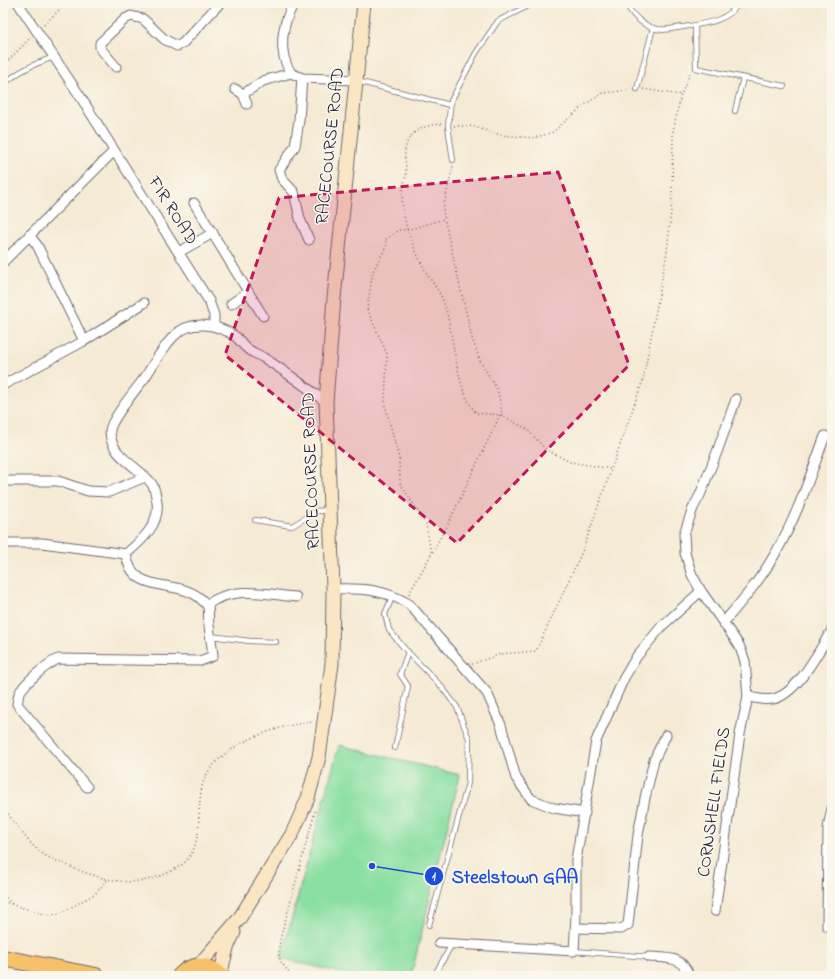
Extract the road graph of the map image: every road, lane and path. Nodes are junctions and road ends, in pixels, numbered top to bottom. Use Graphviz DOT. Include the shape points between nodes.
graph roads {
  1 [pos="18,3"];
  2 [pos="220,3"];
  3 [pos="294,3"];
  4 [pos="364,3"];
  5 [pos="534,3"];
  6 [pos="626,3"];
  7 [pos="738,3"];
  8 [pos="695,26"];
  9 [pos="653,28"];
  10 [pos="54,57"];
  11 [pos="116,68"];
  12 [pos="696,68"];
  13 [pos="291,73"];
  14 [pos="302,78"];
  15 [pos="743,78"];
  16 [pos="356,80"];
  17 [pos="3,85"];
  18 [pos="784,86"];
  19 [pos="235,89"];
  20 [pos="638,89"];
  21 [pos="243,94"];
  22 [pos="681,95"];
  23 [pos="246,104"];
  24 [pos="450,105"];
  25 [pos="735,111"];
  26 [pos="448,125"];
  27 [pos="114,151"];
  28 [pos="453,160"];
  29 [pos="194,203"];
  30 [pos="444,218"];
  31 [pos="407,230"];
  32 [pos="213,233"];
  33 [pos="30,235"];
  34 [pos="309,240"];
  35 [pos="179,252"];
  36 [pos="3,262"];
  37 [pos="248,292"];
  38 [pos="144,303"];
  39 [pos="231,304"];
  40 [pos="263,316"];
  41 [pos="214,326"];
  42 [pos="84,341"];
  43 [pos="3,385"];
  44 [pos="736,399"];
  45 [pos="326,402"];
  46 [pos="501,415"];
  47 [pos="825,436"];
  48 [pos="612,469"];
  49 [pos="145,477"];
  50 [pos="3,481"];
  51 [pos="330,510"];
  52 [pos="255,520"];
  53 [pos="3,543"];
  54 [pos="432,552"];
  55 [pos="126,554"];
  56 [pos="333,589"];
  57 [pos="701,591"];
  58 [pos="393,595"];
  59 [pos="296,597"];
  60 [pos="403,601"];
  61 [pos="207,606"];
  62 [pos="724,622"];
  63 [pos="832,630"];
  64 [pos="211,636"];
  65 [pos="276,642"];
  66 [pos="408,652"];
  67 [pos="466,668"];
  68 [pos="748,697"];
  69 [pos="324,721"];
  70 [pos="666,734"];
  71 [pos="395,748"];
  72 [pos="87,788"];
  73 [pos="317,804"];
  74 [pos="3,808"];
  75 [pos="832,808"];
  76 [pos="585,813"];
  77 [pos="108,879"];
  78 [pos="3,895"];
  79 [pos="3,902"];
  80 [pos="13,905"];
  81 [pos="715,911"];
  82 [pos="240,919"];
  83 [pos="429,925"];
  84 [pos="827,926"];
  85 [pos="576,928"];
  86 [pos="439,943"];
  87 [pos="452,944"];
  88 [pos="574,951"];
  89 [pos="649,957"];
  90 [pos="3,958"];
  91 [pos="184,973"];
  92 [pos="96,976"];
  93 [pos="221,976"];
  94 [pos="291,976"];
  95 [pos="434,976"];
  96 [pos="689,976"];
  1 -- 10 [label="street, FIR ROAD"];
  2 -- 11 [label="street" via="182,44 177,46 164,39 143,19 131,16 125,19 100,43 100,48"];
  3 -- 13 [label="street" via="287,15 282,44"];
  4 -- 16 [label="street, RACECOURSE ROAD"];
  5 -- 24 [label="lane" via="498,21 476,53"];
  6 -- 9 [label="lane" via="629,11 641,22"];
  7 -- 8 [label="lane" via="728,15"];
  8 -- 9 [label="lane" via="668,30"];
  8 -- 12 [label="lane"];
  9 -- 20 [label="lane"];
  10 -- 17 [label="lane" via="29,66"];
  10 -- 27 [label="street, FIR ROAD"];
  12 -- 15 [label="lane"];
  12 -- 22 [label="path" via="691,72"];
  13 -- 14 [label="street"];
  13 -- 21 [label="street" via="263,81"];
  14 -- 16 [label="street"];
  14 -- 34 [label="street" via="295,146 279,170 282,179 294,192 300,219"];
  15 -- 18 [label="lane"];
  15 -- 25 [label="lane"];
  16 -- 24 [label="lane"];
  16 -- 45 [label="street, RACECOURSE ROAD"];
  19 -- 21 [label="street"];
  20 -- 22 [label="path"];
  20 -- 26 [label="path" via="603,93 552,132 534,138 501,135 471,126"];
  21 -- 23 [label="street"];
  22 -- 48 [label="path" via="673,131 672,200 662,279 644,380"];
  24 -- 26 [label="lane"];
  26 -- 28 [label="lane"];
  26 -- 31 [label="path" via="424,127 406,140 403,204"];
  27 -- 33 [label="street"];
  27 -- 35 [label="street, FIR ROAD"];
  28 -- 30 [label="path" via="443,209"];
  29 -- 32 [label="street"];
  30 -- 31 [label="path"];
  30 -- 46 [label="path" via="472,338 480,361 501,397"];
  31 -- 46 [label="path" via="431,280 439,289 469,404 476,413"];
  31 -- 54 [label="path" via="398,230 385,240 387,245 373,271 367,309 387,354 385,405 399,458 400,483 426,524"];
  32 -- 35 [label="street"];
  32 -- 37 [label="street"];
  33 -- 36 [label="street"];
  33 -- 42 [label="street"];
  35 -- 41 [label="street, FIR ROAD" via="209,301 214,314"];
  37 -- 39 [label="street"];
  37 -- 40 [label="street"];
  38 -- 42 [label="street"];
  41 -- 45 [label="street" via="236,337 248,349"];
  41 -- 49 [label="street" via="203,324 188,327 174,336 117,414 110,430 112,444"];
  42 -- 43 [label="street"];
  44 -- 57 [label="street, CORNSHELL FIELDS" via="684,534 685,553 692,575"];
  45 -- 51 [label="street, RACECOURSE ROAD"];
  46 -- 48 [label="path" via="527,429 545,449 570,462"];
  46 -- 54 [label="path" via="451,519"];
  47 -- 62 [label="street" via="797,510 776,554 754,587"];
  48 -- 67 [label="path" via="582,552 536,651 501,654 474,662"];
  49 -- 50 [label="street" via="109,492 88,491 58,481"];
  49 -- 55 [label="street" via="152,485 158,507 153,526"];
  51 -- 52 [label="lane" via="317,512 292,526"];
  51 -- 56 [label="street, RACECOURSE ROAD"];
  53 -- 55 [label="street" via="42,544"];
  54 -- 60 [label="path"];
  55 -- 61 [label="street" via="132,572 140,579 190,592"];
  56 -- 58 [label="street" via="370,589"];
  56 -- 69 [label="street, RACECOURSE ROAD" via="332,664"];
  57 -- 62 [label="street, CORNSHELL FIELDS"];
  57 -- 76 [label="street" via="662,626 637,656 624,678 596,741"];
  58 -- 60 [label="street"];
  58 -- 66 [label="lane" via="385,614 389,630"];
  59 -- 61 [label="street" via="236,592 216,599"];
  60 -- 67 [label="street"];
  61 -- 64 [label="street"];
  62 -- 68 [label="street, CORNSHELL FIELDS" via="739,645 745,661"];
  63 -- 68 [label="street" via="805,674 786,693 773,699"];
  64 -- 65 [label="lane" via="250,642"];
  64 -- 72 [label="street" via="213,656 200,661 58,659 19,693 17,704"];
  66 -- 71 [label="lane" via="400,674 408,686"];
  66 -- 83 [label="lane" via="441,686 457,707 469,739 468,783"];
  67 -- 76 [label="street" via="487,693 501,725 516,778 524,791 531,799 554,808"];
  68 -- 81 [label="street, CORNSHELL FIELDS" via="740,734"];
  69 -- 77 [label="path" via="304,722 277,729 231,749 208,771 202,787 198,836 194,850 186,861 156,879 128,883"];
  69 -- 82 [label="street, RACECOURSE ROAD" via="319,757 308,798 292,834"];
  70 -- 85 [label="street" via="654,760 645,798 638,835 628,925 621,929"];
  73 -- 94 [label="path" via="280,940 280,961"];
  74 -- 77 [label="path" via="43,854 79,870"];
  75 -- 84 [label="street" via="828,828"];
  76 -- 85 [label="street" via="576,860"];
  77 -- 80 [label="path" via="95,894 59,914 48,915"];
  78 -- 80 [label="path"];
  79 -- 80 [label="path"];
  82 -- 91 [label="street, RACECOURSE ROAD"];
  82 -- 93 [label="street, RACECOURSE ROAD" via="227,948"];
  85 -- 88 [label="street"];
  86 -- 87 [label="street"];
  87 -- 88 [label="street"];
  87 -- 95 [label="lane"];
  88 -- 89 [label="lane"];
  89 -- 96 [label="street" via="677,959 686,968"];
  90 -- 92 [label="highway"];
  91 -- 93 [label="highway" via="214,970"];
}
